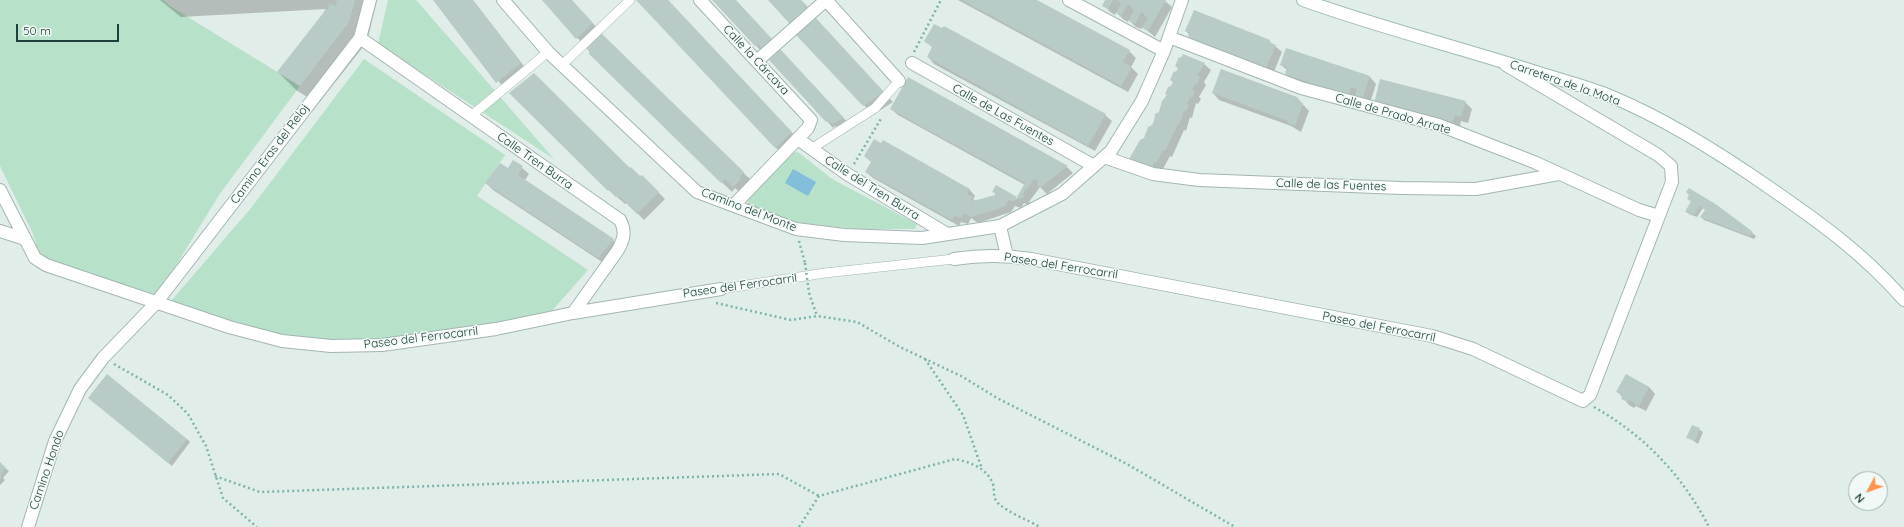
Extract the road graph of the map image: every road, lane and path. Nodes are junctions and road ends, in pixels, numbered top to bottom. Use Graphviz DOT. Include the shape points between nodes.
graph roads {
  1 [pos="370,0"];
  2 [pos="503,0"];
  3 [pos="630,0"];
  4 [pos="700,0"];
  5 [pos="826,0"];
  6 [pos="941,0"];
  7 [pos="1069,0"];
  8 [pos="1182,0"];
  9 [pos="1302,0"];
  10 [pos="1169,37"];
  11 [pos="360,38"];
  12 [pos="1164,51"];
  13 [pos="548,52"];
  14 [pos="1495,59"];
  15 [pos="757,61"];
  16 [pos="912,63"];
  17 [pos="562,65"];
  18 [pos="898,81"];
  19 [pos="471,116"];
  20 [pos="798,139"];
  21 [pos="811,149"];
  22 [pos="1104,156"];
  23 [pos="1094,166"];
  24 [pos="1559,174"];
  25 [pos="0,190"];
  26 [pos="734,205"];
  27 [pos="1659,216"];
  28 [pos="1000,226"];
  29 [pos="796,229"];
  30 [pos="0,231"];
  31 [pos="947,234"];
  32 [pos="26,240"];
  33 [pos="1007,256"];
  34 [pos="954,259"];
  35 [pos="721,289"];
  36 [pos="1904,300"];
  37 [pos="710,301"];
  38 [pos="156,302"];
  39 [pos="573,313"];
  40 [pos="817,316"];
  41 [pos="103,358"];
  42 [pos="924,359"];
  43 [pos="1583,401"];
  44 [pos="982,470"];
  45 [pos="215,476"];
  46 [pos="819,496"];
  47 [pos="28,527"];
  48 [pos="257,527"];
  49 [pos="799,527"];
  50 [pos="1040,527"];
  51 [pos="1235,527"];
  52 [pos="1709,527"];
  1 -- 11 [label="street, Camino Eras del Reloj"];
  2 -- 13 [label="street, Camino del Monte"];
  3 -- 17 [label="street"];
  4 -- 15 [label="street, Calle la Cárcava"];
  5 -- 15 [label="street"];
  5 -- 18 [label="street"];
  6 -- 16 [label="path" via="915,50"];
  7 -- 12 [label="street"];
  8 -- 10 [label="street, Camino del Monte"];
  9 -- 14 [label="street, Carretera de la Mota" via="1350,17"];
  10 -- 12 [label="street, Camino del Monte"];
  10 -- 24 [label="street, Calle de Prado Arrate" via="1300,88 1439,125"];
  11 -- 19 [label="street, Calle Tren Burra"];
  11 -- 38 [label="street, Camino Eras del Reloj"];
  12 -- 22 [label="street, Camino del Monte" via="1142,101 1111,150"];
  13 -- 17 [label="street, Camino del Monte"];
  13 -- 19 [label="street"];
  14 -- 27 [label="street" via="1662,158 1670,166 1672,182"];
  14 -- 36 [label="street, Carretera de la Mota" via="1610,96 1671,126 1730,161 1810,216 1851,247 1880,273"];
  15 -- 20 [label="street, Calle la Cárcava" via="811,120 808,128"];
  16 -- 23 [label="street, Calle de Las Fuentes"];
  17 -- 26 [label="street, Camino del Monte" via="697,192"];
  18 -- 21 [label="street" via="875,108"];
  19 -- 39 [label="street, Calle Tren Burra" via="620,220 624,228 624,238 618,250"];
  20 -- 21 [label="street, Calle del Tren Burra"];
  20 -- 26 [label="street"];
  21 -- 31 [label="street, Calle del Tren Burra" via="847,174"];
  22 -- 23 [label="street, Camino del Monte"];
  22 -- 24 [label="street, Calle de las Fuentes" via="1153,174 1199,180 1401,188 1476,189"];
  23 -- 28 [label="street, Camino del Monte" via="1062,194"];
  24 -- 27 [label="street, Calle de Prado Arrate" via="1638,210"];
  25 -- 32 [label="street, Paseo del Ferrocarril"];
  26 -- 29 [label="street, Camino del Monte"];
  27 -- 43 [label="street" via="1590,395"];
  28 -- 31 [label="street, Camino del Monte"];
  28 -- 33 [label="street"];
  29 -- 31 [label="street, Camino del Monte" via="844,235 922,238"];
  29 -- 40 [label="path, bridge" via="805,263 809,293"];
  30 -- 32 [label="street"];
  32 -- 38 [label="street, Paseo del Ferrocarril" via="35,258 46,265"];
  33 -- 34 [label="street, Paseo del Ferrocarril"];
  33 -- 43 [label="street, Paseo del Ferrocarril" via="1432,336 1473,349"];
  34 -- 35 [label="street, Paseo del Ferrocarril" via="825,273"];
  35 -- 39 [label="street, Paseo del Ferrocarril"];
  37 -- 40 [label="path" via="791,320"];
  38 -- 39 [label="street, Paseo del Ferrocarril" via="229,327 282,341 331,346 382,345 496,329"];
  38 -- 41 [label="street, Camino Hondo"];
  40 -- 42 [label="path" via="858,322"];
  41 -- 45 [label="path" via="168,395 188,414 206,446"];
  41 -- 47 [label="street, Camino Hondo" via="80,389 55,441"];
  42 -- 44 [label="path" via="963,414"];
  42 -- 51 [label="path" via="1127,464"];
  43 -- 52 [label="path" via="1620,421 1660,456 1681,482"];
  44 -- 46 [label="path" via="969,462 955,459"];
  44 -- 50 [label="path" via="992,484 994,498 1000,505"];
  45 -- 46 [label="path" via="260,492 779,474"];
  45 -- 48 [label="path" via="223,498"];
  46 -- 49 [label="path"];
}
